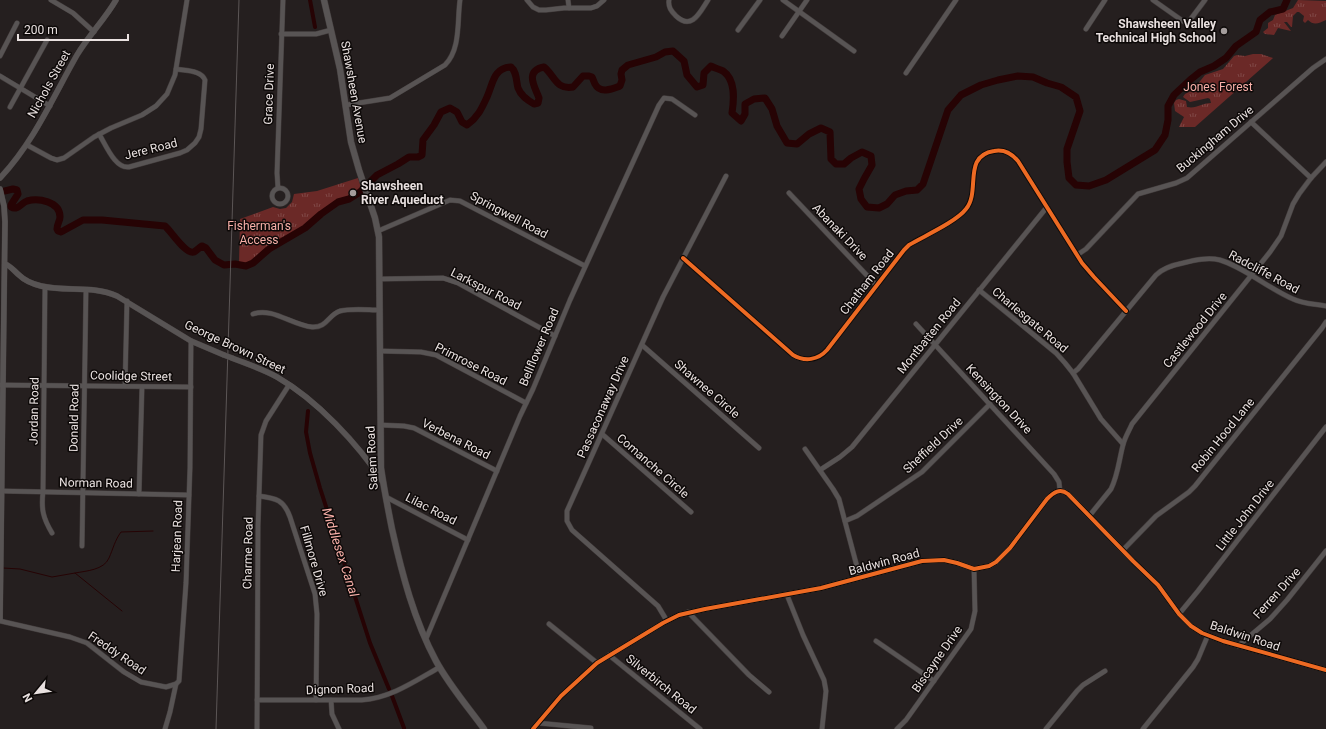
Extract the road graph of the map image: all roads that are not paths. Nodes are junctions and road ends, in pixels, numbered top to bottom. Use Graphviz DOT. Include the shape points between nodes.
graph roads {
  1 [pos="51,0"];
  2 [pos="116,0"];
  3 [pos="188,0"];
  4 [pos="283,0"];
  5 [pos="324,0"];
  6 [pos="460,0"];
  7 [pos="527,0"];
  8 [pos="568,0"];
  9 [pos="604,0"];
  10 [pos="669,0"];
  11 [pos="708,0"];
  12 [pos="760,0"];
  13 [pos="783,0"];
  14 [pos="807,0"];
  15 [pos="956,0"];
  16 [pos="1105,0"];
  17 [pos="1153,0"];
  18 [pos="1205,0"];
  19 [pos="569,8"];
  20 [pos="800,11"];
  21 [pos="17,23"];
  22 [pos="1086,29"];
  23 [pos="331,30"];
  24 [pos="738,30"];
  25 [pos="94,32"];
  26 [pos="281,34"];
  27 [pos="782,36"];
  28 [pos="47,40"];
  29 [pos="854,52"];
  30 [pos="0,56"];
  31 [pos="1326,59"];
  32 [pos="176,69"];
  33 [pos="906,73"];
  34 [pos="0,76"];
  35 [pos="21,88"];
  36 [pos="346,105"];
  37 [pos="10,106"];
  38 [pos="50,106"];
  39 [pos="695,115"];
  40 [pos="1251,122"];
  41 [pos="99,134"];
  42 [pos="27,145"];
  43 [pos="1326,162"];
  44 [pos="726,176"];
  45 [pos="0,178"];
  46 [pos="1311,178"];
  47 [pos="278,188"];
  48 [pos="365,188"];
  49 [pos="1,192"];
  50 [pos="789,193"];
  51 [pos="1047,207"];
  52 [pos="378,231"];
  53 [pos="1077,255"];
  54 [pos="683,258"];
  55 [pos="5,264"];
  56 [pos="585,266"];
  57 [pos="1252,276"];
  58 [pos="380,279"];
  59 [pos="876,285"];
  60 [pos="45,287"];
  61 [pos="86,290"];
  62 [pos="979,290"];
  63 [pos="2,292"];
  64 [pos="127,301"];
  65 [pos="1326,306"];
  66 [pos="380,310"];
  67 [pos="1126,311"];
  68 [pos="253,314"];
  69 [pos="1326,322"];
  70 [pos="916,324"];
  71 [pos="555,336"];
  72 [pos="191,341"];
  73 [pos="935,344"];
  74 [pos="642,345"];
  75 [pos="380,351"];
  76 [pos="1073,373"];
  77 [pos="2,385"];
  78 [pos="289,385"];
  79 [pos="44,386"];
  80 [pos="84,386"];
  81 [pos="125,386"];
  82 [pos="142,387"];
  83 [pos="191,387"];
  84 [pos="526,403"];
  85 [pos="990,404"];
  86 [pos="381,425"];
  87 [pos="1326,427"];
  88 [pos="602,434"];
  89 [pos="1123,444"];
  90 [pos="759,448"];
  91 [pos="805,449"];
  92 [pos="820,470"];
  93 [pos="497,471"];
  94 [pos="1,473"];
  95 [pos="383,482"];
  96 [pos="2,491"];
  97 [pos="1060,491"];
  98 [pos="43,492"];
  99 [pos="83,493"];
  100 [pos="139,494"];
  101 [pos="189,495"];
  102 [pos="259,496"];
  103 [pos="386,497"];
  104 [pos="691,512"];
  105 [pos="1090,515"];
  106 [pos="845,521"];
  107 [pos="52,533"];
  108 [pos="468,540"];
  109 [pos="82,546"];
  110 [pos="1123,550"];
  111 [pos="1326,551"];
  112 [pos="974,569"];
  113 [pos="860,578"];
  114 [pos="787,595"];
  115 [pos="688,612"];
  116 [pos="1179,614"];
  117 [pos="0,621"];
  118 [pos="667,621"];
  119 [pos="548,624"];
  120 [pos="1208,635"];
  121 [pos="426,639"];
  122 [pos="876,641"];
  123 [pos="1238,646"];
  124 [pos="609,655"];
  125 [pos="597,663"];
  126 [pos="440,667"];
  127 [pos="1104,670"];
  128 [pos="1326,670"];
  129 [pos="934,681"];
  130 [pos="176,684"];
  131 [pos="769,692"];
  132 [pos="257,700"];
  133 [pos="316,700"];
  134 [pos="330,700"];
  135 [pos="538,723"];
  136 [pos="591,728"];
  137 [pos="165,729"];
  138 [pos="257,729"];
  139 [pos="339,729"];
  140 [pos="484,729"];
  141 [pos="533,729"];
  142 [pos="700,729"];
  143 [pos="822,729"];
  144 [pos="897,729"];
  145 [pos="1046,729"];
  146 [pos="1143,729"];
  1 -- 25 [label="street" via="73,13"];
  2 -- 25 [label="street, Nichols Street"];
  3 -- 32 [label="street"];
  4 -- 26 [label="street, Grace Drive"];
  5 -- 23 [label="main road, Shawsheen Avenue"];
  6 -- 36 [label="street" via="455,48 445,65 390,98"];
  7 -- 19 [label="street" via="532,7 539,10"];
  8 -- 19 [label="street"];
  9 -- 19 [label="street" via="592,8"];
  10 -- 11 [label="street" via="671,10 682,22 687,22 693,19"];
  12 -- 24 [label="street"];
  13 -- 20 [label="street"];
  14 -- 20 [label="street"];
  15 -- 33 [label="street"];
  16 -- 22 [label="street"];
  17 -- 18 [label="street" via="1187,24"];
  20 -- 27 [label="street"];
  20 -- 29 [label="street"];
  21 -- 30 [label="street"];
  23 -- 26 [label="street" via="316,34"];
  23 -- 36 [label="main road, Shawsheen Avenue"];
  25 -- 38 [label="street, Nichols Street" via="78,54"];
  26 -- 47 [label="street, Grace Drive"];
  28 -- 35 [label="street"];
  31 -- 40 [label="street, Buckingham Drive"];
  32 -- 41 [label="street" via="169,89 156,106"];
  32 -- 41 [label="street, Jere Road" via="199,73 206,81 201,129 193,146 180,153 123,167 116,162"];
  34 -- 35 [label="street"];
  35 -- 37 [label="street"];
  35 -- 38 [label="street"];
  36 -- 48 [label="main road, Shawsheen Avenue" via="351,142"];
  38 -- 42 [label="street, Nichols Street"];
  39 -- 56 [label="street, Bellflower Road" via="672,100 664,98"];
  40 -- 46 [label="street"];
  40 -- 53 [label="street, Buckingham Drive" via="1187,178 1172,185 1140,192 1097,238"];
  41 -- 42 [label="street" via="67,157 57,160"];
  42 -- 45 [label="street, Nichols Street"];
  43 -- 46 [label="street, Castlewood Drive"];
  44 -- 54 [label="street, Passaconaway Drive"];
  46 -- 57 [label="street, Castlewood Drive" via="1294,204 1276,244"];
  48 -- 52 [label="main road, Salem Road"];
  49 -- 55 [label="street" via="5,216"];
  50 -- 59 [label="street, Abanaki Drive"];
  51 -- 53 [label="street, Chatham Road"];
  51 -- 59 [label="street, Chatham Road" via="1015,158 1002,151 988,152 980,157 975,165 973,194 966,209 956,218 909,245"];
  51 -- 62 [label="street, Montbatten Road"];
  52 -- 56 [label="street, Springwell Road" via="450,200 460,201"];
  52 -- 58 [label="main road, Salem Road"];
  53 -- 67 [label="street, Chatham Road"];
  54 -- 59 [label="street, Chatham Road" via="790,353 805,360 824,353"];
  54 -- 74 [label="street, Passaconaway Drive"];
  55 -- 60 [label="street, George Brown Street" via="27,281"];
  55 -- 63 [label="street"];
  56 -- 71 [label="street, Bellflower Road"];
  57 -- 65 [label="street, Radcliffe Road" via="1294,300"];
  57 -- 67 [label="street, Radcliffe Road" via="1219,260 1204,259 1178,264 1160,272"];
  57 -- 89 [label="street, Castlewood Drive" via="1137,418"];
  58 -- 66 [label="main road, Salem Road"];
  58 -- 71 [label="street, Larkspur Road" via="447,279"];
  60 -- 61 [label="street, George Brown Street"];
  60 -- 79 [label="street, Jordan Road"];
  61 -- 64 [label="street, George Brown Street" via="110,293"];
  61 -- 80 [label="street, Donald Road"];
  62 -- 73 [label="street, Montbatten Road"];
  62 -- 76 [label="street, Charlesgate Road" via="1056,353"];
  63 -- 77 [label="street"];
  64 -- 72 [label="street, George Brown Street"];
  64 -- 81 [label="street"];
  66 -- 68 [label="street" via="343,310 317,326 304,325 264,312"];
  66 -- 75 [label="main road, Salem Road"];
  67 -- 76 [label="street, Radcliffe Road"];
  69 -- 110 [label="street, Robin Hood Lane" via="1195,486 1156,516"];
  70 -- 73 [label="street, Kensington Drive"];
  71 -- 84 [label="street, Bellflower Road"];
  72 -- 78 [label="street, George Brown Street, bridge" via="268,373"];
  72 -- 83 [label="street, Harjean Road"];
  73 -- 85 [label="street, Kensington Drive"];
  73 -- 92 [label="street, Montbatten Road" via="852,447"];
  74 -- 88 [label="street, Passaconaway Drive"];
  74 -- 90 [label="street, Shawnee Circle"];
  75 -- 84 [label="street, Primrose Road" via="436,355"];
  75 -- 86 [label="main road, Salem Road"];
  76 -- 89 [label="street, Charlesgate Road" via="1101,419"];
  77 -- 79 [label="street, Coolidge Street"];
  77 -- 94 [label="street"];
  78 -- 95 [label="street, George Brown Street" via="344,432"];
  78 -- 102 [label="street, Charme Road" via="262,431"];
  79 -- 80 [label="street, Coolidge Street"];
  79 -- 98 [label="street, Jordan Road"];
  80 -- 81 [label="street, Coolidge Street"];
  80 -- 99 [label="street, Donald Road"];
  81 -- 82 [label="street, Coolidge Street"];
  82 -- 83 [label="street, Coolidge Street"];
  82 -- 100 [label="street"];
  83 -- 101 [label="street, Harjean Road"];
  84 -- 93 [label="street, Bellflower Road"];
  85 -- 97 [label="street, Kensington Drive" via="1054,474"];
  85 -- 106 [label="street, Sheffield Drive" via="922,472 857,516"];
  86 -- 93 [label="street, Verbena Road" via="414,428"];
  86 -- 95 [label="main road, Salem Road"];
  87 -- 116 [label="street, Little John Drive"];
  88 -- 104 [label="street, Comanche Circle"];
  88 -- 118 [label="street, Passaconaway Drive" via="567,511 567,521 572,530 658,606"];
  89 -- 105 [label="street, Castlewood Drive" via="1111,489"];
  91 -- 92 [label="street"];
  92 -- 106 [label="street" via="838,499"];
  93 -- 108 [label="street, Bellflower Road"];
  94 -- 96 [label="street"];
  95 -- 103 [label="main road, Salem Road"];
  96 -- 98 [label="street, Norman Road"];
  96 -- 117 [label="street"];
  97 -- 105 [label="street, Baldwin Road" via="1068,494"];
  97 -- 112 [label="street" via="1054,492 1047,499 999,559 989,566"];
  98 -- 99 [label="street, Norman Road"];
  98 -- 107 [label="street, Jordan Road" via="42,511"];
  99 -- 100 [label="street, Norman Road"];
  99 -- 109 [label="street, Donald Road"];
  100 -- 101 [label="street, Norman Road"];
  101 -- 130 [label="street, Harjean Road" via="182,649 179,681"];
  102 -- 132 [label="street, Charme Road"];
  102 -- 133 [label="street, Fillmore Drive" via="271,497 285,506 314,587 317,614"];
  103 -- 108 [label="street, Lilac Road"];
  103 -- 121 [label="main road, Salem Road" via="403,577"];
  105 -- 110 [label="street, Baldwin Road"];
  106 -- 113 [label="street"];
  108 -- 121 [label="street, Bellflower Road"];
  110 -- 116 [label="street, Baldwin Road" via="1158,584"];
  111 -- 123 [label="street, Ferren Drive" via="1270,619"];
  112 -- 113 [label="street, Baldwin Road" via="948,560 934,560 913,563"];
  112 -- 129 [label="street, Biscayne Drive" via="973,623"];
  113 -- 114 [label="street, Baldwin Road"];
  114 -- 115 [label="street, Baldwin Road"];
  114 -- 143 [label="street" via="825,682"];
  115 -- 118 [label="street, Baldwin Road"];
  115 -- 131 [label="street"];
  116 -- 120 [label="street, Baldwin Road" via="1191,626"];
  117 -- 130 [label="street, Freddy Road" via="81,640 141,682 166,687"];
  118 -- 124 [label="street, Baldwin Road"];
  119 -- 125 [label="street"];
  120 -- 123 [label="street, Baldwin Road"];
  120 -- 146 [label="street" via="1193,667"];
  121 -- 126 [label="main road, Salem Road"];
  122 -- 129 [label="street"];
  123 -- 128 [label="street, Baldwin Road"];
  124 -- 125 [label="street, Baldwin Road"];
  124 -- 142 [label="street, Silverbirch Road"];
  125 -- 135 [label="street, Baldwin Road" via="560,696"];
  126 -- 134 [label="street, Dignon Road" via="385,696 362,700"];
  126 -- 140 [label="main road, Salem Road"];
  127 -- 145 [label="street" via="1077,691"];
  129 -- 144 [label="street, Biscayne Drive"];
  130 -- 137 [label="street, Harjean Road"];
  132 -- 133 [label="street, Dignon Road"];
  132 -- 138 [label="street, Charme Road"];
  133 -- 134 [label="street, Dignon Road"];
  134 -- 139 [label="street" via="332,714"];
  135 -- 136 [label="street"];
  135 -- 141 [label="street, Baldwin Road"];
}
